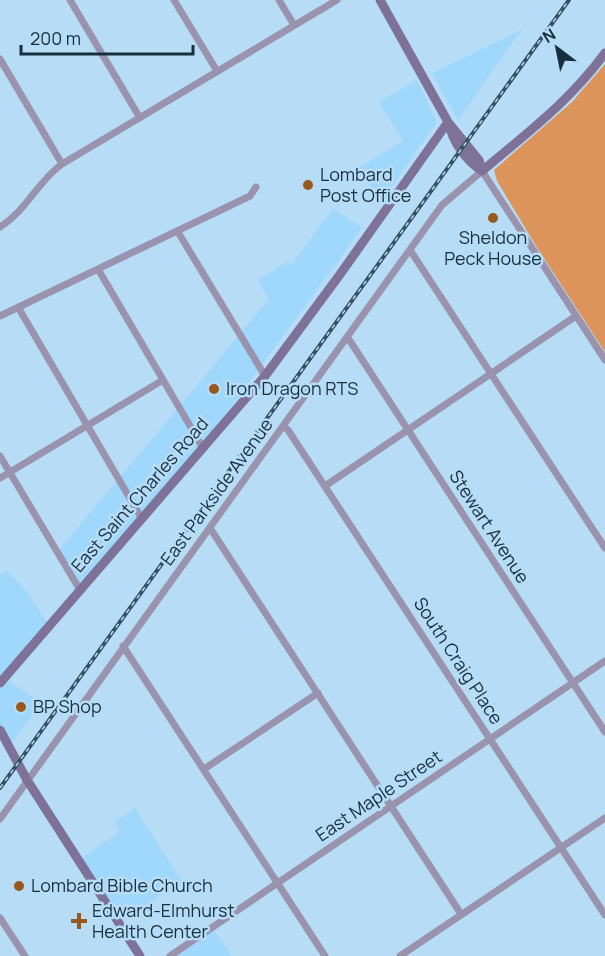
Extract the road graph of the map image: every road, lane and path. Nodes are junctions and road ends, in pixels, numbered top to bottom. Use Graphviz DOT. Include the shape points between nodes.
graph roads {
  1 [pos="70,0"];
  2 [pos="174,0"];
  3 [pos="279,0"];
  4 [pos="337,0"];
  5 [pos="380,0"];
  6 [pos="294,25"];
  7 [pos="605,53"];
  8 [pos="0,59"];
  9 [pos="217,71"];
  10 [pos="140,118"];
  11 [pos="448,122"];
  12 [pos="62,164"];
  13 [pos="482,171"];
  14 [pos="256,187"];
  15 [pos="0,227"];
  16 [pos="178,232"];
  17 [pos="410,250"];
  18 [pos="98,269"];
  19 [pos="18,307"];
  20 [pos="0,316"];
  21 [pos="576,316"];
  22 [pos="348,338"];
  23 [pos="605,360"];
  24 [pos="491,374"];
  25 [pos="264,376"];
  26 [pos="163,380"];
  27 [pos="87,425"];
  28 [pos="283,426"];
  29 [pos="408,430"];
  30 [pos="203,448"];
  31 [pos="0,456"];
  32 [pos="10,472"];
  33 [pos="0,478"];
  34 [pos="325,486"];
  35 [pos="142,519"];
  36 [pos="210,528"];
  37 [pos="605,548"];
  38 [pos="80,590"];
  39 [pos="123,646"];
  40 [pos="605,661"];
  41 [pos="0,683"];
  42 [pos="573,683"];
  43 [pos="318,693"];
  44 [pos="605,732"];
  45 [pos="1,734"];
  46 [pos="490,739"];
  47 [pos="204,769"];
  48 [pos="27,780"];
  49 [pos="392,806"];
  50 [pos="605,818"];
  51 [pos="0,819"];
  52 [pos="561,848"];
  53 [pos="277,883"];
  54 [pos="461,914"];
  55 [pos="605,915"];
  56 [pos="0,918"];
  57 [pos="25,956"];
  58 [pos="140,956"];
  59 [pos="170,956"];
  60 [pos="325,956"];
  61 [pos="400,956"];
  1 -- 10 [label="street"];
  2 -- 9 [label="street"];
  3 -- 6 [label="street"];
  4 -- 6 [label="street"];
  5 -- 11 [label="main road"];
  6 -- 9 [label="street"];
  7 -- 13 [label="main road" via="566,99"];
  8 -- 12 [label="street"];
  9 -- 10 [label="street"];
  10 -- 12 [label="street"];
  11 -- 13 [label="main road" via="452,137"];
  11 -- 25 [label="main road, East Saint Charles Road"];
  12 -- 15 [label="street" via="24,208"];
  13 -- 17 [label="street, East Parkside Avenue" via="446,201"];
  13 -- 21 [label="street"];
  14 -- 16 [label="street" via="250,196"];
  16 -- 18 [label="street"];
  16 -- 25 [label="street"];
  17 -- 22 [label="street, East Parkside Avenue"];
  17 -- 24 [label="street"];
  18 -- 19 [label="street"];
  18 -- 26 [label="street"];
  19 -- 20 [label="street"];
  19 -- 27 [label="street"];
  21 -- 23 [label="street"];
  21 -- 24 [label="street"];
  22 -- 28 [label="street, East Parkside Avenue"];
  22 -- 29 [label="street, Stewart Avenue"];
  24 -- 29 [label="street"];
  24 -- 37 [label="street"];
  25 -- 30 [label="main road, East Saint Charles Road"];
  26 -- 27 [label="street"];
  26 -- 30 [label="street"];
  27 -- 32 [label="street"];
  27 -- 35 [label="street"];
  28 -- 34 [label="street, South Craig Place"];
  28 -- 36 [label="street, East Parkside Avenue"];
  29 -- 34 [label="street"];
  29 -- 42 [label="street, Stewart Avenue"];
  30 -- 35 [label="main road, East Saint Charles Road"];
  31 -- 32 [label="street"];
  32 -- 33 [label="street"];
  32 -- 38 [label="street"];
  34 -- 46 [label="street, South Craig Place"];
  35 -- 38 [label="main road, East Saint Charles Road"];
  36 -- 39 [label="street, East Parkside Avenue"];
  36 -- 43 [label="street"];
  38 -- 41 [label="main road, East Saint Charles Road"];
  39 -- 47 [label="street"];
  39 -- 48 [label="street, East Parkside Avenue"];
  40 -- 42 [label="street, East Maple Street"];
  42 -- 44 [label="street, Stewart Avenue"];
  42 -- 46 [label="street, East Maple Street"];
  43 -- 47 [label="street"];
  43 -- 49 [label="street"];
  45 -- 48 [label="main road"];
  46 -- 49 [label="street, East Maple Street"];
  46 -- 52 [label="street, South Craig Place"];
  47 -- 53 [label="street"];
  48 -- 51 [label="street, East Parkside Avenue"];
  48 -- 58 [label="main road"];
  49 -- 53 [label="street, East Maple Street"];
  49 -- 54 [label="street"];
  50 -- 52 [label="street"];
  52 -- 54 [label="street"];
  52 -- 55 [label="street, South Craig Place"];
  53 -- 59 [label="street, East Maple Street"];
  53 -- 60 [label="street"];
  54 -- 61 [label="street"];
  56 -- 57 [label="street"];
}
